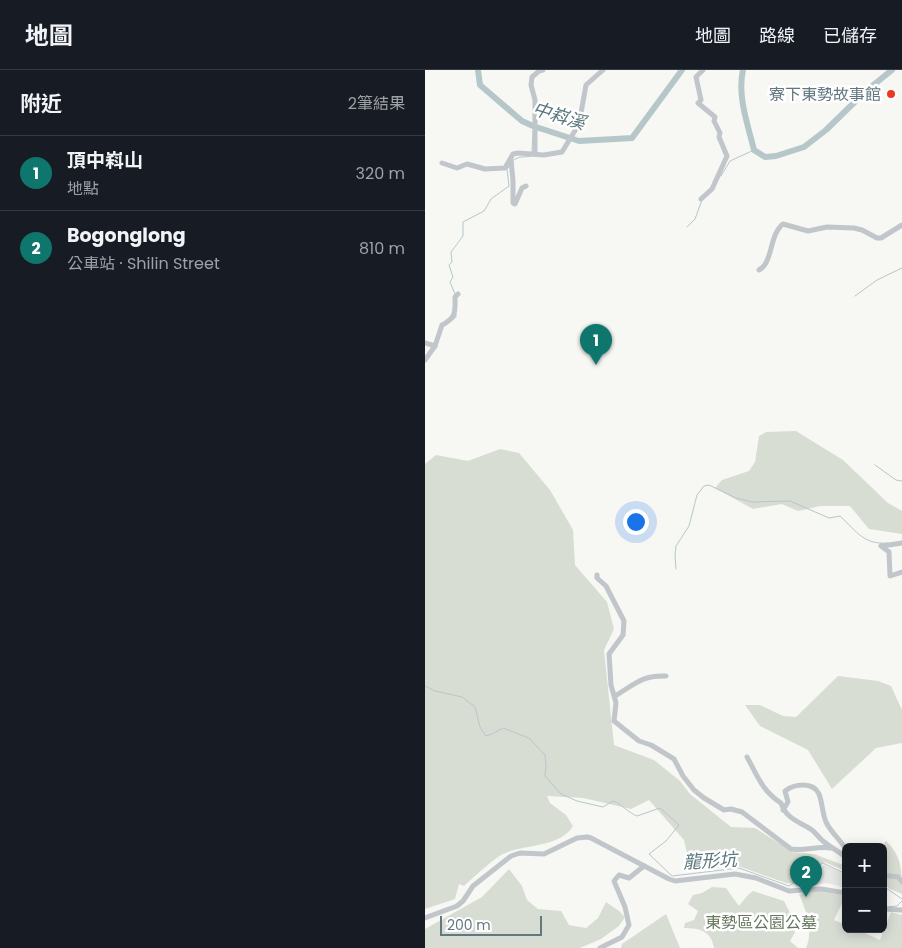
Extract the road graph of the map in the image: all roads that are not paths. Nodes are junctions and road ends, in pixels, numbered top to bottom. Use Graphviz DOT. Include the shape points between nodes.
graph roads {
  1 [pos="543,70"];
  2 [pos="604,70"];
  3 [pos="703,70"];
  4 [pos="535,154"];
  5 [pos="442,163"];
  6 [pos="509,165"];
  7 [pos="525,186"];
  8 [pos="701,199"];
  9 [pos="902,225"];
  10 [pos="759,270"];
  11 [pos="457,295"];
  12 [pos="425,343"];
  13 [pos="435,346"];
  14 [pos="425,360"];
  15 [pos="902,544"];
  16 [pos="902,572"];
  17 [pos="597,575"];
  18 [pos="666,676"];
  19 [pos="615,696"];
  20 [pos="747,757"];
  21 [pos="783,810"];
  22 [pos="842,844"];
  23 [pos="831,848"];
  24 [pos="842,855"];
  25 [pos="644,866"];
  26 [pos="887,876"];
  27 [pos="902,882"];
  28 [pos="842,892"];
  29 [pos="887,909"];
  30 [pos="902,910"];
  31 [pos="425,918"];
  32 [pos="600,948"];
  1 -- 4 [label="street" via="533,77 531,85 535,100"];
  2 -- 4 [label="street" via="586,85 579,124 562,152"];
  3 -- 8 [label="street" via="696,77 701,100 698,103 715,117 727,156 712,189"];
  4 -- 6 [label="street" via="513,154"];
  5 -- 6 [label="street" via="457,168 467,164 485,169"];
  6 -- 7 [label="street" via="513,203"];
  9 -- 10 [label="street" via="877,238 854,228 827,227 808,231 783,224 776,233 765,265"];
  11 -- 13 [label="street" via="454,314 442,325"];
  12 -- 13 [label="street"];
  13 -- 14 [label="street"];
  15 -- 16 [label="street" via="881,546 889,552 890,576"];
  17 -- 19 [label="street" via="624,621 623,635 609,654"];
  18 -- 19 [label="street" via="645,678"];
  19 -- 23 [label="street" via="616,724 639,741 674,759 683,776 704,798 724,810 742,812 791,848"];
  20 -- 21 [label="street" via="761,786 781,803"];
  21 -- 22 [label="street" via="787,802 785,791 800,784 812,788 818,793 826,823"];
  21 -- 23 [label="street" via="814,831"];
  23 -- 24 [label="street"];
  25 -- 28 [label="street" via="675,881 735,874 789,891 821,889"];
  25 -- 31 [label="street" via="591,838 577,838 544,854 520,852 511,856 473,886 457,906"];
  25 -- 32 [label="street" via="629,878 619,876 614,881 629,924 622,937"];
  26 -- 27 [label="street" via="898,877"];
  29 -- 30 [label="street"];
}
